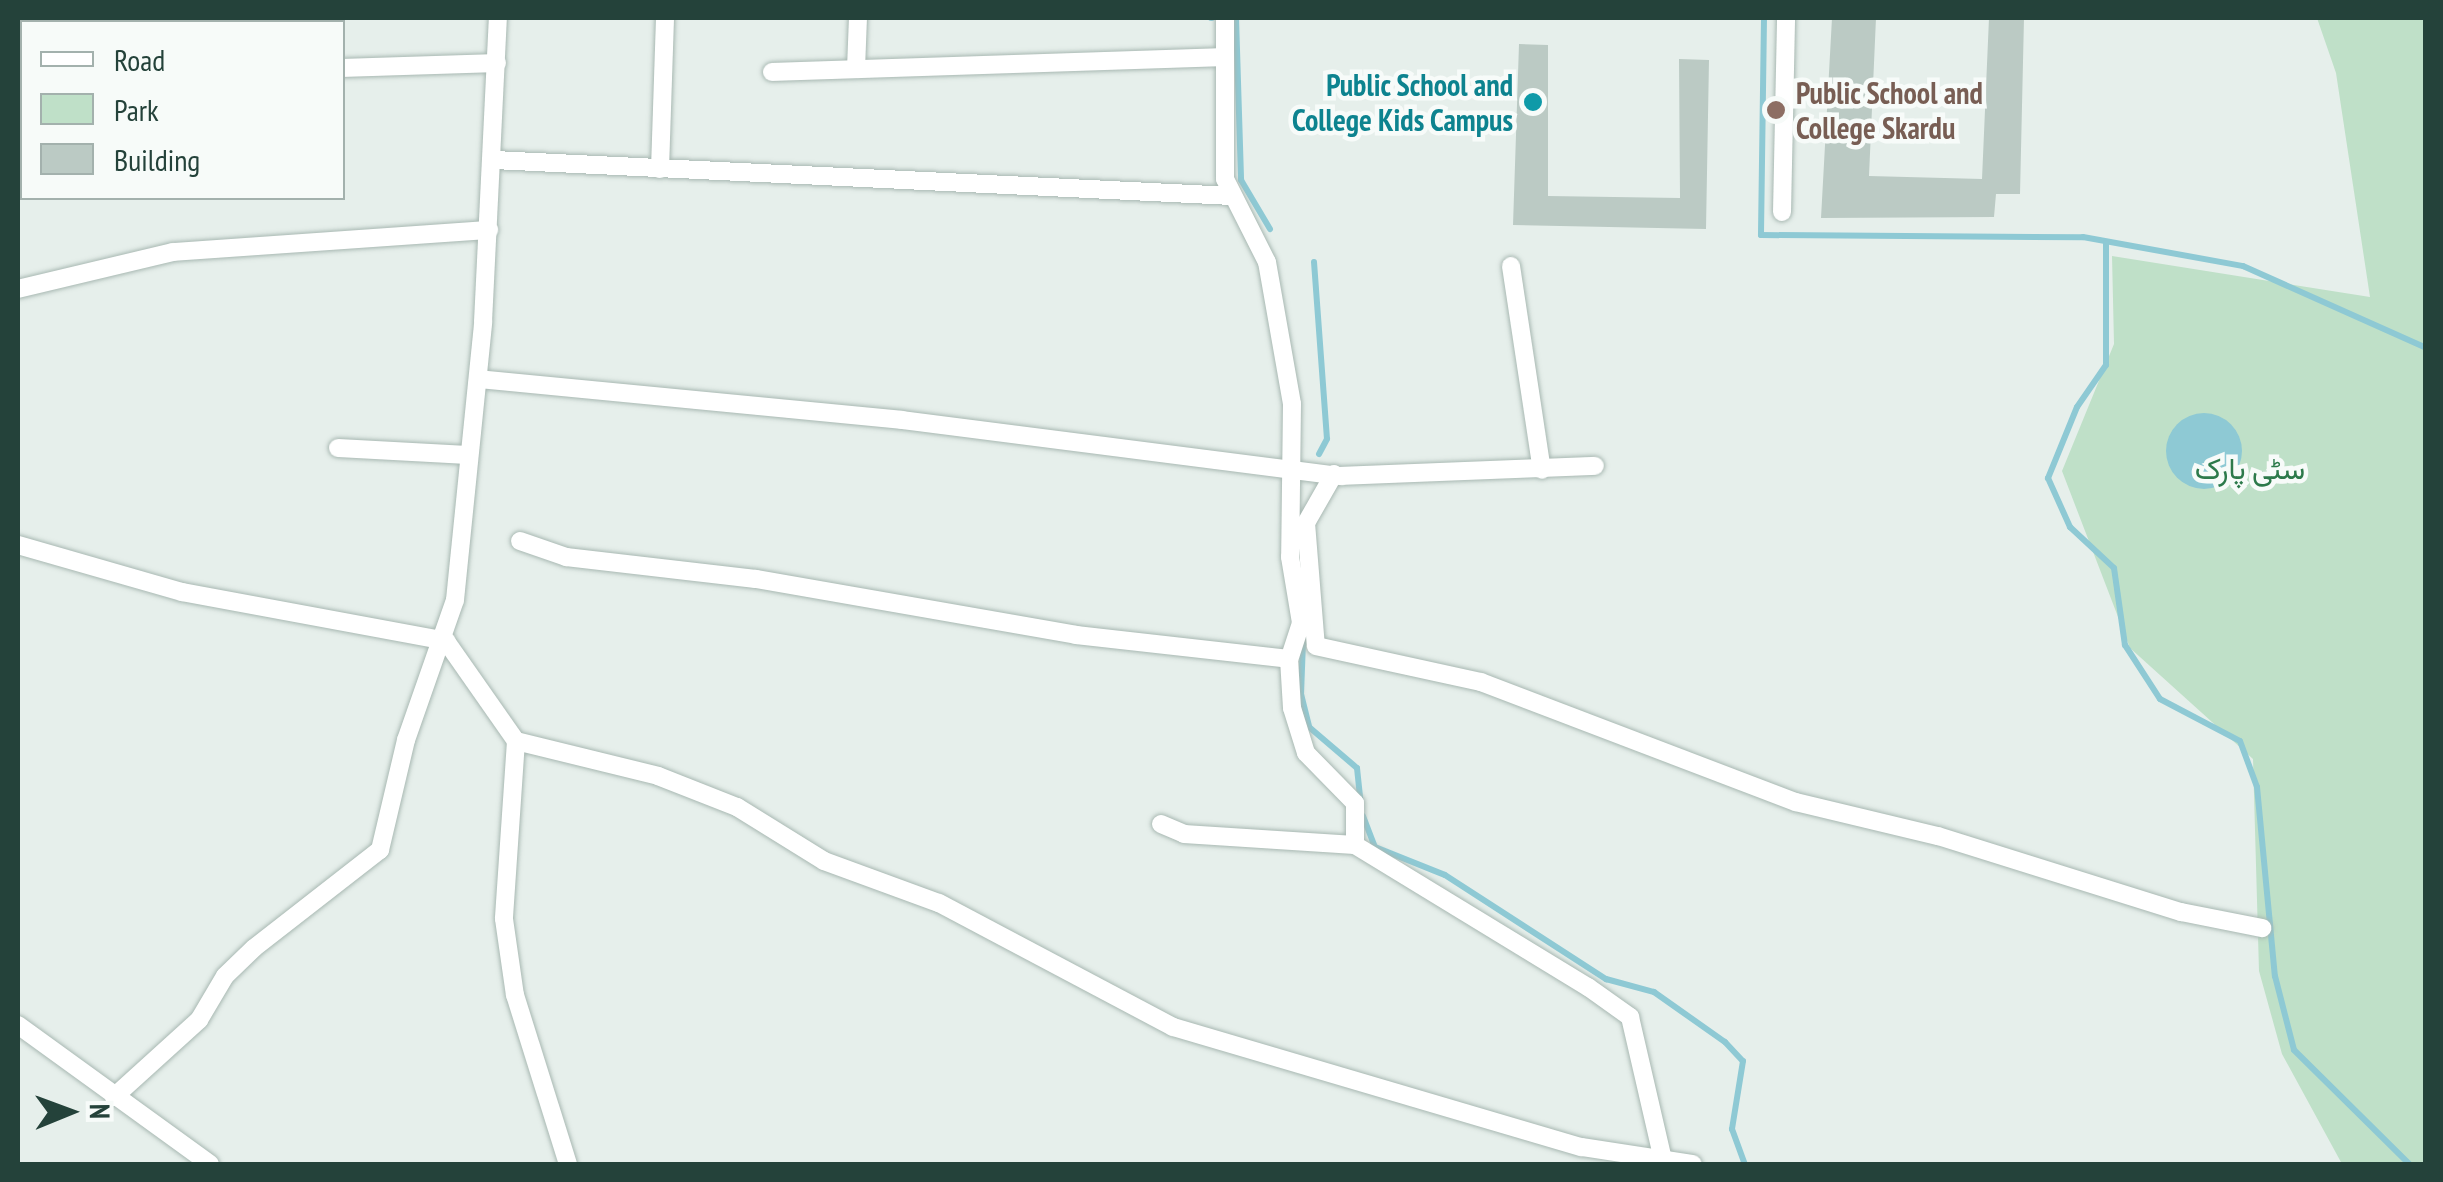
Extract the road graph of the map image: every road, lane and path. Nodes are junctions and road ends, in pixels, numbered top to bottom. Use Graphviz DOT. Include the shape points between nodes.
graph roads {
  1 [pos="498,18"];
  2 [pos="664,18"];
  3 [pos="858,18"];
  4 [pos="1226,18"];
  5 [pos="1786,18"];
  6 [pos="1226,57"];
  7 [pos="497,64"];
  8 [pos="345,68"];
  9 [pos="856,69"];
  10 [pos="772,72"];
  11 [pos="494,160"];
  12 [pos="660,168"];
  13 [pos="1232,196"];
  14 [pos="1782,212"];
  15 [pos="489,230"];
  16 [pos="1511,266"];
  17 [pos="18,289"];
  18 [pos="478,379"];
  19 [pos="338,448"];
  20 [pos="468,455"];
  21 [pos="1293,465"];
  22 [pos="1595,466"];
  23 [pos="1542,470"];
  24 [pos="1334,474"];
  25 [pos="520,541"];
  26 [pos="18,544"];
  27 [pos="446,641"];
  28 [pos="1289,660"];
  29 [pos="516,741"];
  30 [pos="1162,824"];
  31 [pos="1355,846"];
  32 [pos="2262,928"];
  33 [pos="18,1025"];
  34 [pos="114,1097"];
  35 [pos="1663,1161"];
  36 [pos="210,1164"];
  37 [pos="568,1164"];
  38 [pos="1692,1164"];
  1 -- 7 [label="street"];
  2 -- 12 [label="street"];
  3 -- 9 [label="street"];
  4 -- 6 [label="street"];
  5 -- 14 [label="street"];
  6 -- 9 [label="street"];
  6 -- 13 [label="street"];
  7 -- 8 [label="street"];
  7 -- 11 [label="street"];
  9 -- 10 [label="street"];
  11 -- 12 [label="street"];
  11 -- 15 [label="street"];
  12 -- 13 [label="street"];
  13 -- 21 [label="street" via="1267,262 1292,404"];
  15 -- 17 [label="street" via="173,252"];
  15 -- 18 [label="street"];
  16 -- 23 [label="street"];
  18 -- 20 [label="street"];
  18 -- 21 [label="street"];
  19 -- 20 [label="street"];
  20 -- 27 [label="street"];
  21 -- 24 [label="street"];
  21 -- 28 [label="street" via="1290,557 1301,623"];
  22 -- 23 [label="street"];
  23 -- 24 [label="street"];
  24 -- 32 [label="street" via="1306,523 1316,646 1481,682 1796,802 1938,836 2181,912"];
  25 -- 28 [label="street" via="566,558 756,579 1076,636"];
  26 -- 27 [label="street" via="182,592"];
  27 -- 29 [label="street"];
  27 -- 34 [label="street" via="406,740 380,850 254,948 225,976 199,1020"];
  28 -- 31 [label="street" via="1306,753 1354,803"];
  29 -- 35 [label="street" via="658,776 737,807 824,861 940,903 1173,1027 1582,1147"];
  29 -- 37 [label="street" via="504,919 515,995"];
  30 -- 31 [label="street" via="1184,834"];
  31 -- 35 [label="street" via="1630,1017"];
  33 -- 34 [label="street"];
  34 -- 36 [label="street"];
  35 -- 38 [label="street"];
}
